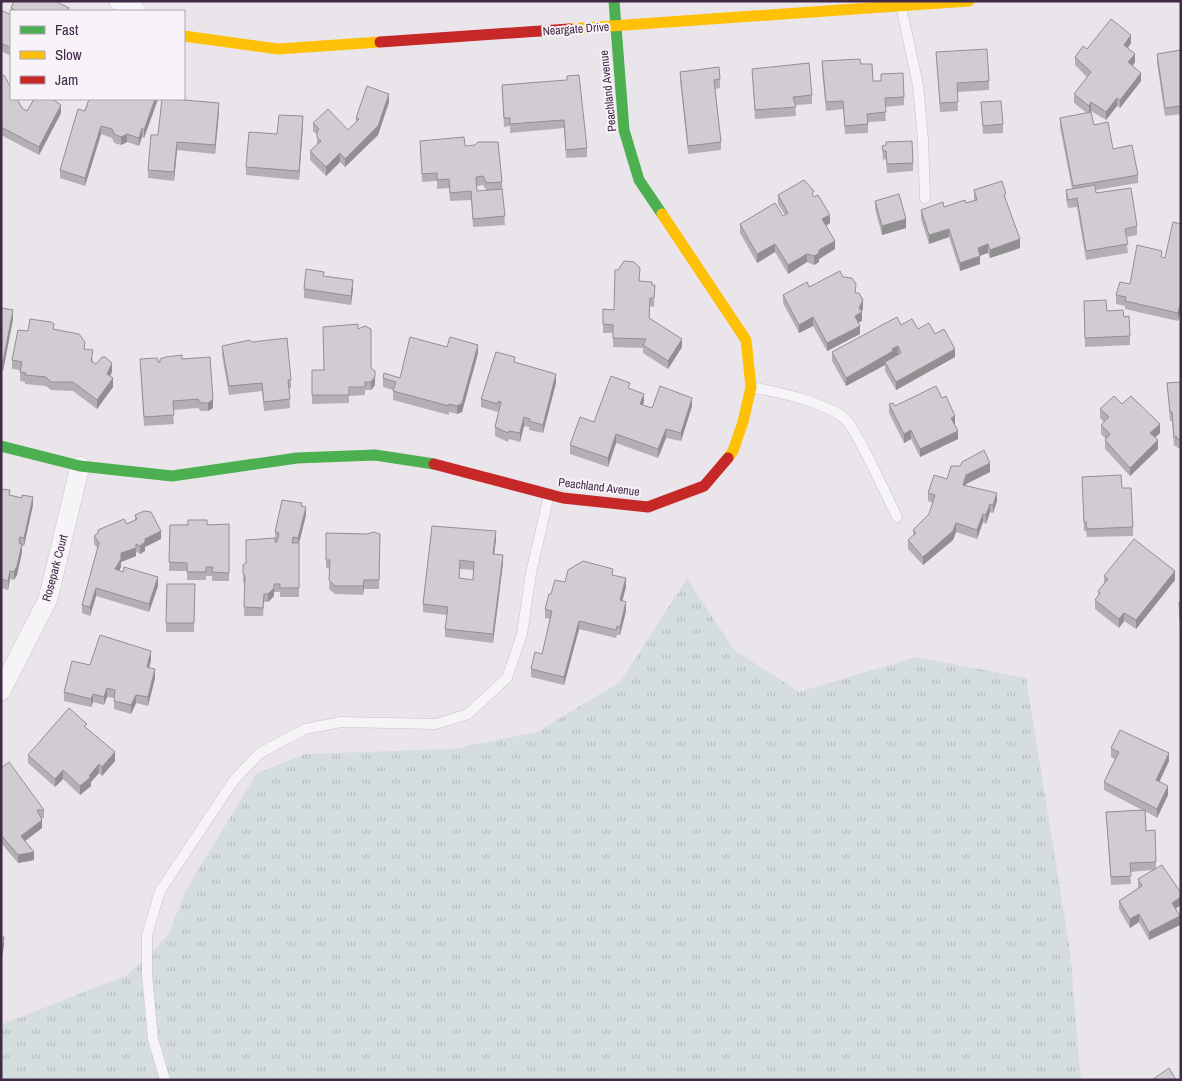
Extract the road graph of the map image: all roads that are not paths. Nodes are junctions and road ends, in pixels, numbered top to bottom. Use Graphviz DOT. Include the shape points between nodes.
graph roads {
  1 [pos="120,1"];
  2 [pos="614,1"];
  3 [pos="969,1"];
  4 [pos="901,5"];
  5 [pos="134,10"];
  6 [pos="616,27"];
  7 [pos="185,36"];
  8 [pos="925,198"];
  9 [pos="751,386"];
  10 [pos="1,446"];
  11 [pos="80,466"];
  12 [pos="549,495"];
  13 [pos="897,517"];
  14 [pos="1,691"];
  15 [pos="165,1080"];
  1 -- 5 [label="street"];
  2 -- 6 [label="street, Peachland Avenue"];
  3 -- 4 [label="street, Neargate Drive"];
  4 -- 6 [label="street, Neargate Drive"];
  4 -- 8 [label="lane" via="918,85"];
  6 -- 7 [label="street, Neargate Drive" via="278,48"];
  6 -- 9 [label="street, Peachland Avenue" via="624,130 639,180 746,340"];
  9 -- 12 [label="street, Peachland Avenue" via="733,451 704,486 648,506"];
  9 -- 13 [label="lane" via="804,399 844,417"];
  10 -- 11 [label="street, Peachland Avenue"];
  11 -- 12 [label="street, Peachland Avenue" via="172,476 297,458 375,455 422,461"];
  11 -- 14 [label="street, Rosepark Court" via="48,599"];
  12 -- 15 [label="lane" via="531,573 522,634 507,678 468,714 436,724 341,722 305,729 260,753 234,780 160,890 147,935 147,974 153,1039"];
}
